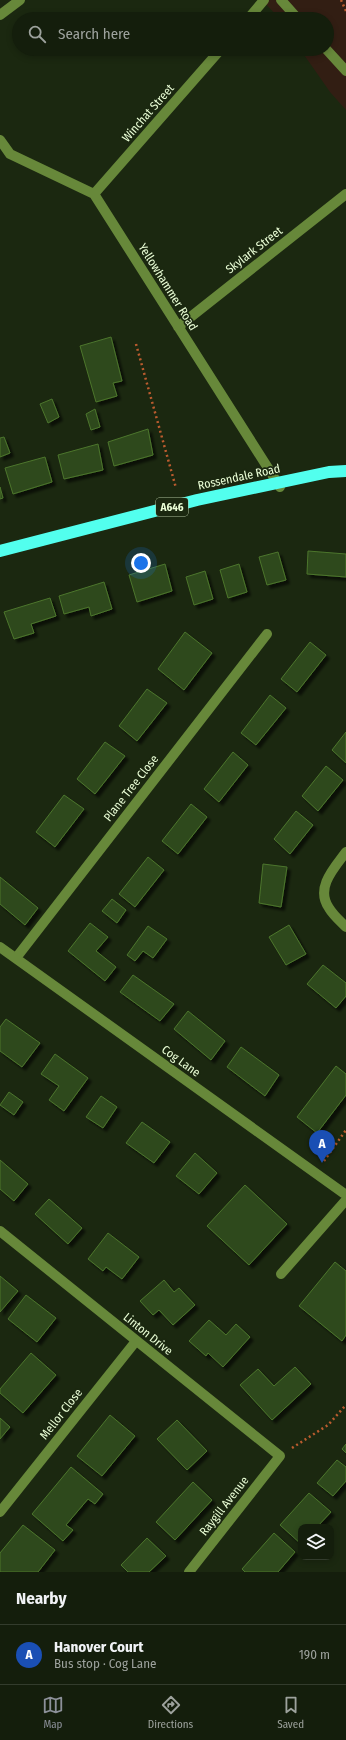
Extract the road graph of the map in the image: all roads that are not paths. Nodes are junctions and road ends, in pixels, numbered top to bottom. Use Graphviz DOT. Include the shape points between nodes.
graph roads {
  1 [pos="20,0"];
  2 [pos="264,0"];
  3 [pos="281,0"];
  4 [pos="254,12"];
  5 [pos="292,12"];
  6 [pos="0,15"];
  7 [pos="215,56"];
  8 [pos="332,56"];
  9 [pos="346,71"];
  10 [pos="0,140"];
  11 [pos="94,194"];
  12 [pos="346,194"];
  13 [pos="178,327"];
  14 [pos="346,471"];
  15 [pos="279,485"];
  16 [pos="0,551"];
  17 [pos="266,634"];
  18 [pos="346,852"];
  19 [pos="346,927"];
  20 [pos="0,947"];
  21 [pos="16,958"];
  22 [pos="346,1195"];
  23 [pos="346,1200"];
  24 [pos="0,1231"];
  25 [pos="281,1274"];
  26 [pos="136,1341"];
  27 [pos="280,1456"];
  28 [pos="4,1501"];
  29 [pos="0,1512"];
  30 [pos="189,1572"];
  1 -- 6 [label="street"];
  2 -- 4 [label="street"];
  3 -- 5 [label="street"];
  7 -- 11 [label="street, Winchat Street"];
  8 -- 9 [label="street"];
  10 -- 11 [label="street" via="10,154"];
  11 -- 13 [label="street, Yellowhammer Road"];
  12 -- 13 [label="street, Skylark Street"];
  13 -- 15 [label="street, Yellowhammer Road"];
  14 -- 15 [label="highway, Rossendale Road / A646" via="329,472"];
  15 -- 16 [label="highway, Rossendale Road / A646" via="181,504"];
  17 -- 21 [label="street, Plane Tree Close"];
  18 -- 19 [label="street" via="329,875 323,892 328,908"];
  20 -- 21 [label="street, Cog Lane"];
  21 -- 22 [label="street, Cog Lane"];
  23 -- 25 [label="street"];
  24 -- 26 [label="street, Linton Drive"];
  26 -- 27 [label="street, Linton Drive"];
  26 -- 28 [label="street, Mellor Close"];
  27 -- 30 [label="street, Raygill Avenue"];
  28 -- 29 [label="street, Mellor Close"];
}
